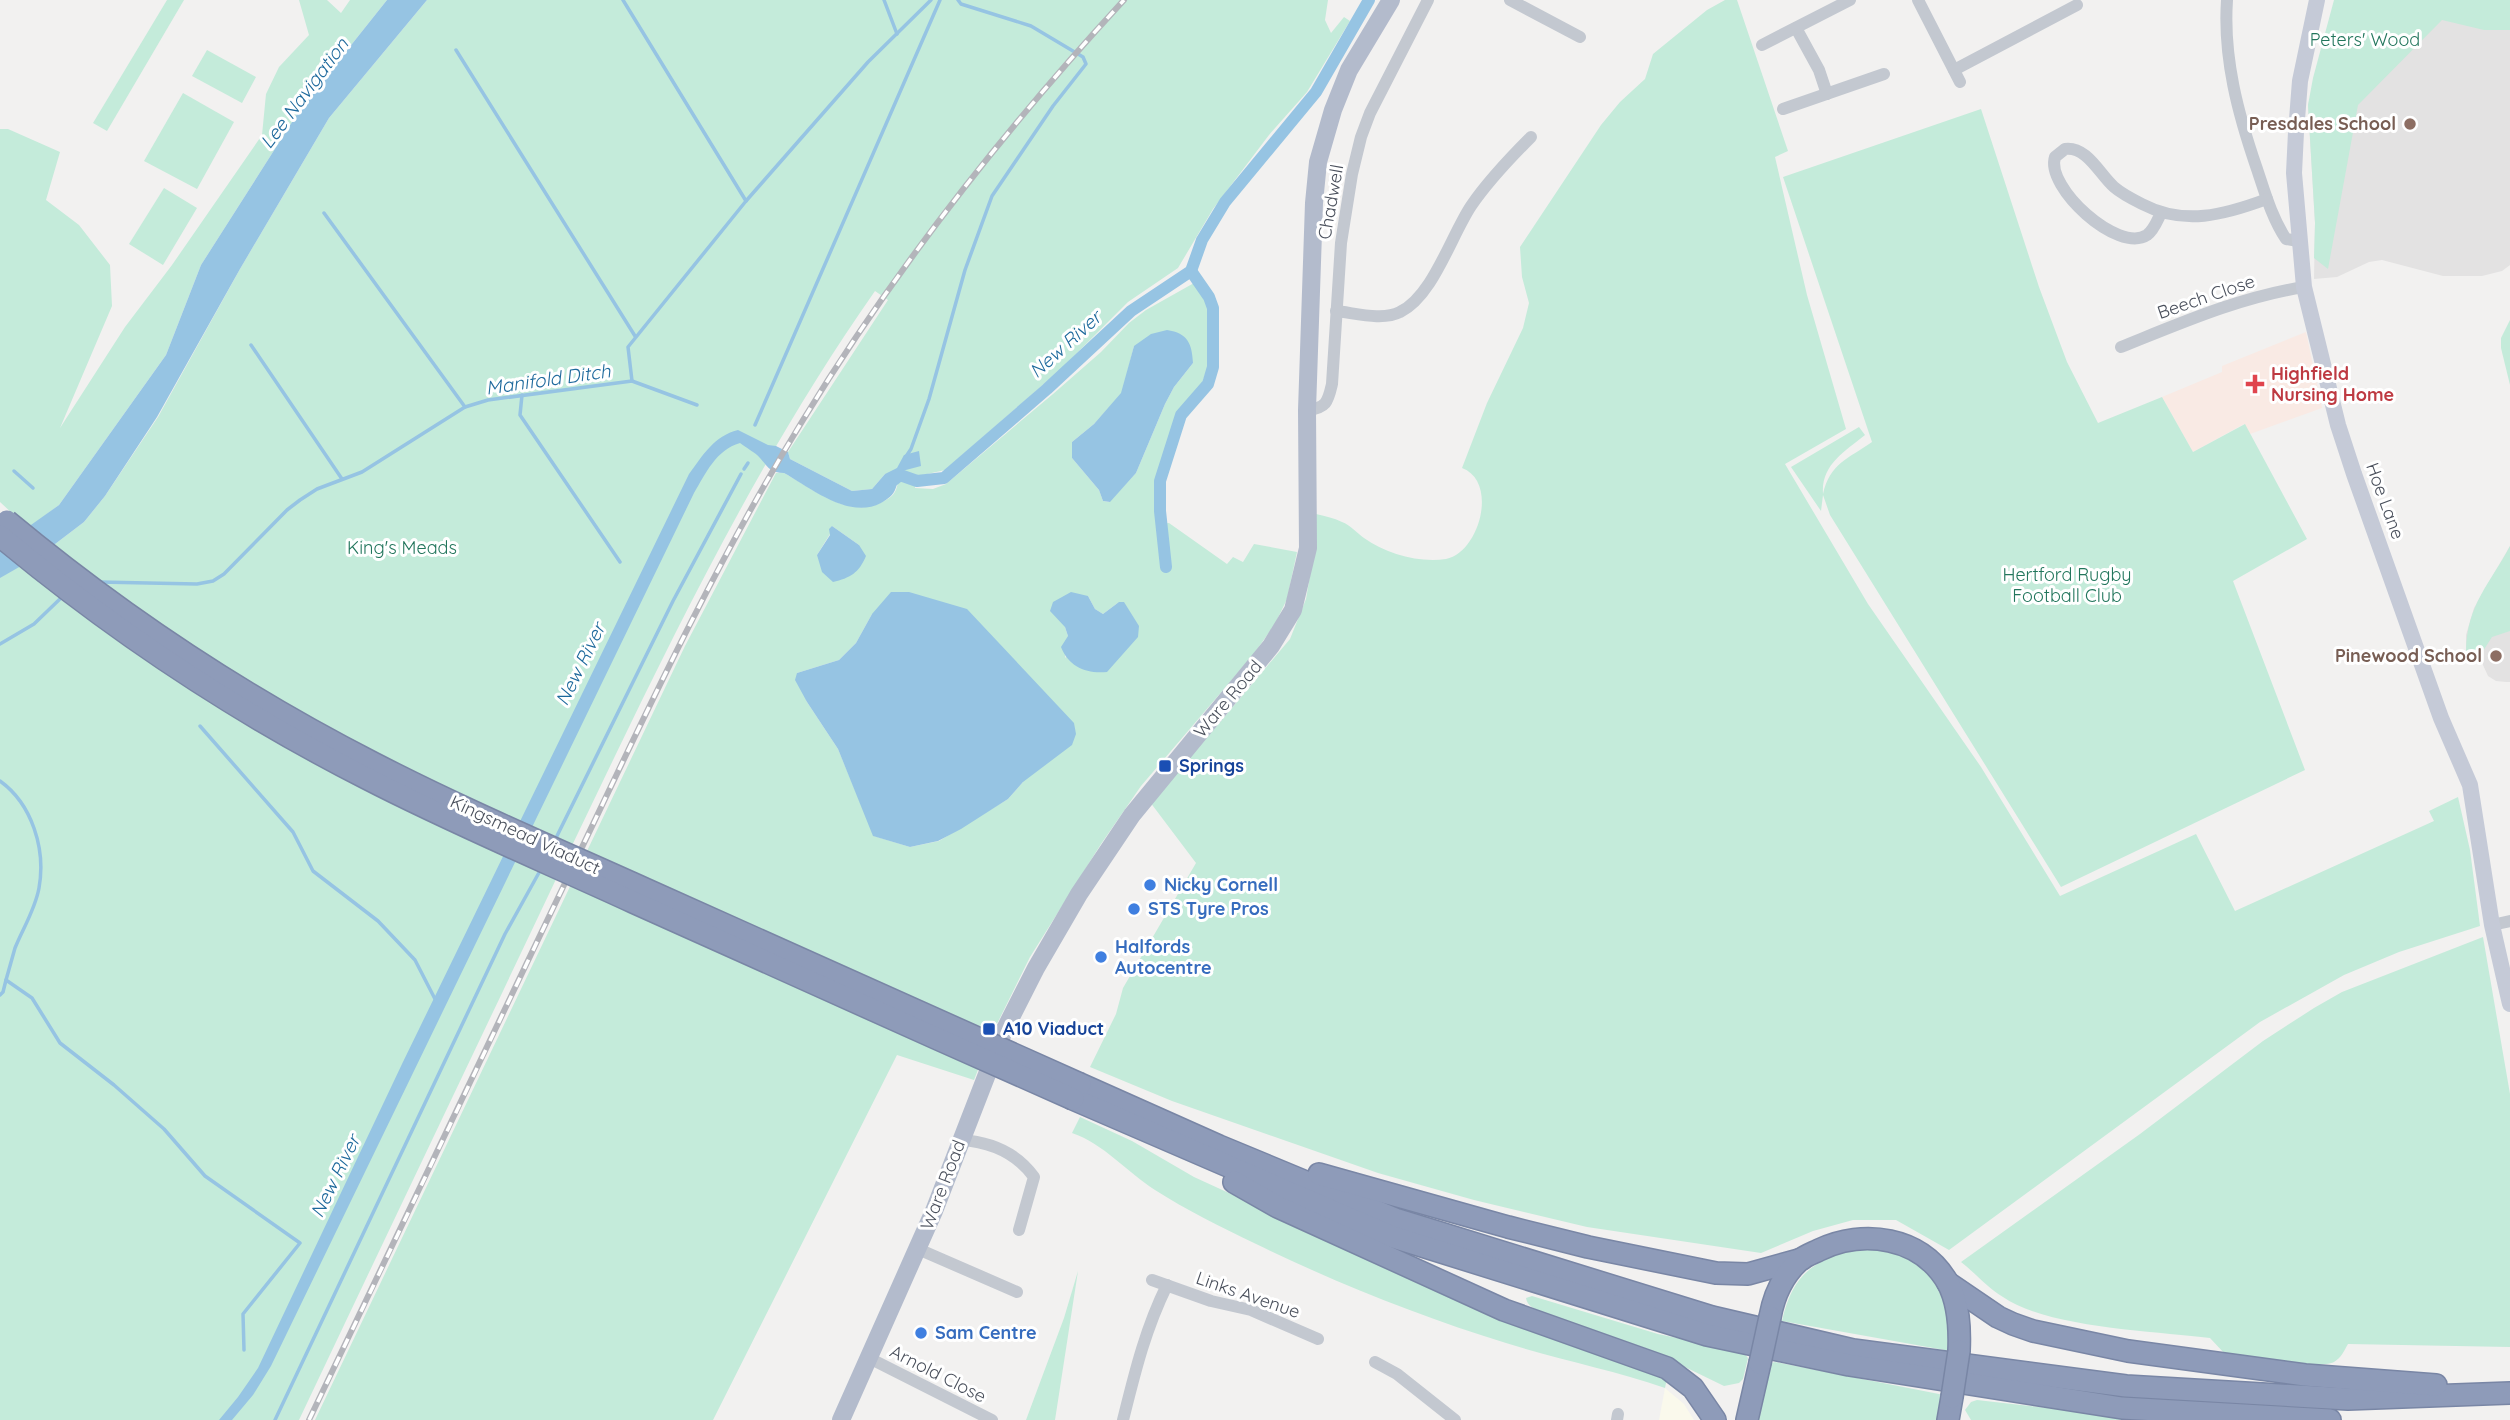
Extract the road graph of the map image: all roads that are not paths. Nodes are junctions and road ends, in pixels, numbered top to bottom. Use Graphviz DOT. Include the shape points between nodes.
graph roads {
  1 [pos="1391,0"];
  2 [pos="1428,0"];
  3 [pos="1510,0"];
  4 [pos="1850,0"];
  5 [pos="1918,0"];
  6 [pos="2227,0"];
  7 [pos="2317,0"];
  8 [pos="2077,5"];
  9 [pos="1796,27"];
  10 [pos="1580,37"];
  11 [pos="1762,45"];
  12 [pos="1884,74"];
  13 [pos="1827,94"];
  14 [pos="1783,109"];
  15 [pos="1531,137"];
  16 [pos="2267,199"];
  17 [pos="2161,213"];
  18 [pos="2298,242"];
  19 [pos="2304,287"];
  20 [pos="1336,311"];
  21 [pos="2121,347"];
  22 [pos="1307,410"];
  23 [pos="2,524"];
  24 [pos="2510,921"];
  25 [pos="2492,925"];
  26 [pos="2510,1004"];
  27 [pos="1077,1091"];
  28 [pos="1158,1137"];
  29 [pos="961,1140"];
  30 [pos="1219,1146"];
  31 [pos="1019,1230"];
  32 [pos="918,1248"];
  33 [pos="1802,1259"];
  34 [pos="1152,1280"];
  35 [pos="1948,1283"];
  36 [pos="1167,1285"];
  37 [pos="1017,1292"];
  38 [pos="1318,1339"];
  39 [pos="869,1358"];
  40 [pos="1376,1362"];
  41 [pos="2510,1392"];
  42 [pos="841,1420"];
  43 [pos="992,1420"];
  44 [pos="1123,1420"];
  45 [pos="1455,1420"];
  46 [pos="1715,1420"];
  47 [pos="1747,1420"];
  48 [pos="1948,1420"];
  49 [pos="2330,1420"];
  1 -- 22 [label="main road, Ware Road" via="1349,70 1320,154 1314,203"];
  2 -- 20 [label="street, Chadwell" via="1361,137 1341,243"];
  3 -- 10 [label="street"];
  4 -- 9 [label="street"];
  5 -- 8 [label="street" via="1957,76"];
  6 -- 16 [label="street" via="2226,41 2233,83"];
  7 -- 18 [label="street, Hoe Lane" via="2300,81 2294,173"];
  9 -- 11 [label="street"];
  9 -- 13 [label="street"];
  12 -- 13 [label="street"];
  13 -- 14 [label="street"];
  15 -- 20 [label="street" via="1477,197 1426,288 1413,302 1391,315"];
  16 -- 17 [label="street" via="2209,217"];
  16 -- 18 [label="street" via="2286,239"];
  17 -- 17 [label="street" via="2115,189 2080,151 2065,149 2055,158 2053,169 2063,190 2115,234 2144,237"];
  18 -- 19 [label="street, Hoe Lane"];
  19 -- 21 [label="street, Beech Close" via="2246,300"];
  19 -- 25 [label="street, Hoe Lane" via="2354,474 2441,718 2470,785"];
  20 -- 22 [label="street, Chadwell" via="1328,401 1319,409"];
  22 -- 29 [label="main road, Ware Road" via="1308,548 1293,610 1271,646 1154,787 1079,894 1003,1033"];
  23 -- 27 [label="highway, Kingsmead Viaduct, bridge" via="72,594 190,677 356,773 493,839"];
  24 -- 25 [label="street"];
  25 -- 26 [label="street, Hoe Lane"];
  27 -- 28 [label="highway"];
  27 -- 30 [label="highway"];
  28 -- 46 [label="highway" via="1278,1207 1504,1310 1667,1368 1693,1388"];
  28 -- 49 [label="highway" via="1390,1236 1707,1335 1849,1365 2123,1408"];
  29 -- 31 [label="street" via="997,1146 1034,1177"];
  29 -- 32 [label="main road, Ware Road"];
  30 -- 33 [label="highway" via="1508,1227 1716,1273 1748,1274"];
  30 -- 41 [label="highway" via="1395,1219 1712,1317 1853,1350 2126,1386 2348,1399"];
  32 -- 37 [label="street"];
  32 -- 39 [label="main road, Ware Road"];
  33 -- 35 [label="highway" via="1838,1241 1885,1239 1916,1251"];
  33 -- 47 [label="highway, bridge" via="1782,1282 1770,1317"];
  34 -- 36 [label="street, Links Avenue"];
  35 -- 41 [label="highway" via="2013,1324 2128,1351 2305,1376"];
  35 -- 48 [label="highway, bridge" via="1959,1319"];
  36 -- 38 [label="street, Links Avenue" via="1251,1310"];
  36 -- 44 [label="street" via="1136,1361"];
  39 -- 42 [label="main road, Ware Road"];
  39 -- 43 [label="street, Arnold Close"];
  40 -- 45 [label="street"];
}
